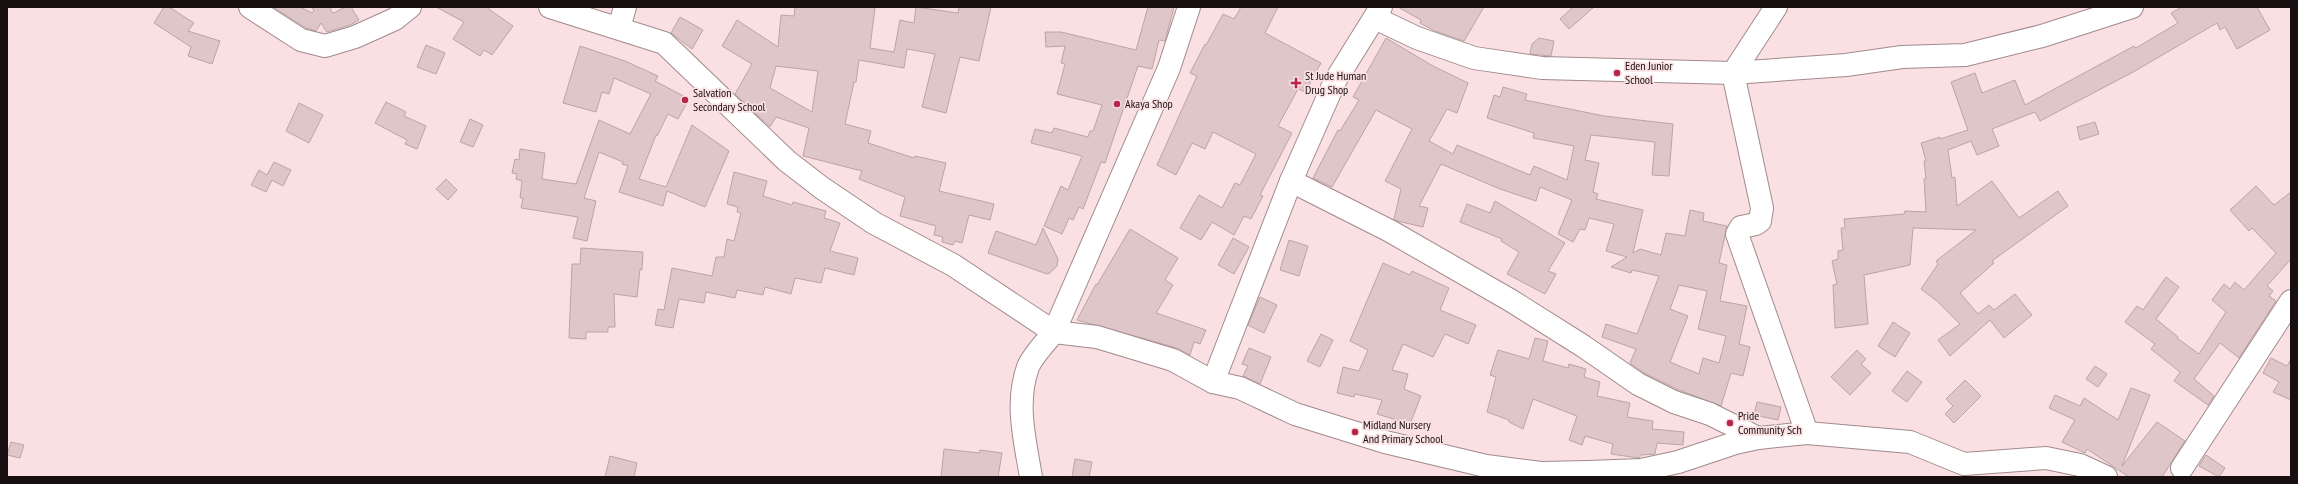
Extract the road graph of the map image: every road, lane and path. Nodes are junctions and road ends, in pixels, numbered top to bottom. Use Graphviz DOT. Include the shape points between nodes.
graph roads {
  1 [pos="250,7"];
  2 [pos="410,7"];
  3 [pos="550,7"];
  4 [pos="625,7"];
  5 [pos="1189,7"];
  6 [pos="1776,7"];
  7 [pos="2132,7"];
  8 [pos="1378,12"];
  9 [pos="619,28"];
  10 [pos="1733,72"];
  11 [pos="1290,182"];
  12 [pos="2291,301"];
  13 [pos="1054,332"];
  14 [pos="1213,382"];
  15 [pos="1807,433"];
  16 [pos="1758,438"];
  17 [pos="2182,468"];
  18 [pos="1966,470"];
  19 [pos="1032,477"];
  20 [pos="2106,477"];
  1 -- 2 [label="street" via="301,40 325,46 355,37 395,19"];
  3 -- 9 [label="street"];
  4 -- 9 [label="street"];
  5 -- 13 [label="street" via="1169,68"];
  6 -- 10 [label="street"];
  7 -- 10 [label="street" via="2042,36 1965,55 1902,56 1846,65"];
  8 -- 10 [label="street" via="1417,38 1474,58 1542,68"];
  8 -- 11 [label="street" via="1335,81"];
  9 -- 13 [label="street" via="664,43 787,161 822,188 874,223 954,265"];
  10 -- 15 [label="street" via="1762,208 1760,221 1741,227 1737,234"];
  11 -- 14 [label="street"];
  11 -- 16 [label="street" via="1390,231 1510,300 1601,357 1638,384 1674,402 1710,414"];
  12 -- 17 [label="street"];
  13 -- 14 [label="street" via="1097,337 1173,360"];
  13 -- 19 [label="street" via="1028,366 1023,393 1022,423"];
  14 -- 16 [label="street" via="1240,388 1295,414 1385,442 1486,466 1541,473 1641,470 1678,462"];
  15 -- 16 [label="street"];
  15 -- 18 [label="street" via="1910,442"];
  18 -- 20 [label="street" via="2046,458 2080,465"];
}
